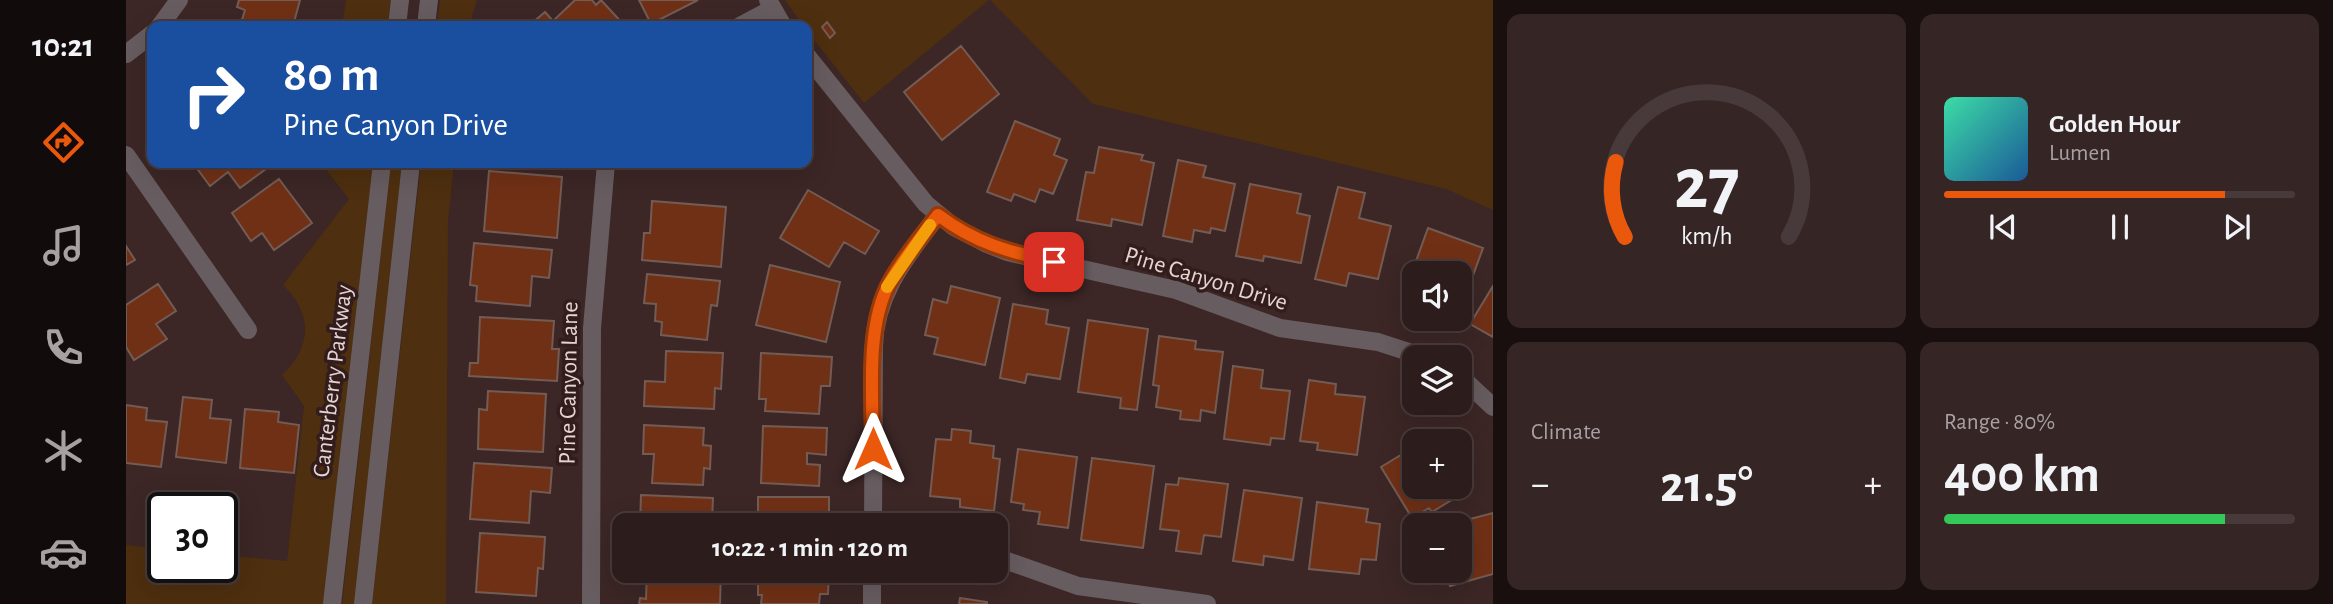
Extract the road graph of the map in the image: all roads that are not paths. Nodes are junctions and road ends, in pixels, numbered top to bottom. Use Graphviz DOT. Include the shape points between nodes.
graph roads {
  1 [pos="179,0"];
  2 [pos="400,0"];
  3 [pos="429,0"];
  4 [pos="770,5"];
  5 [pos="164,21"];
  6 [pos="398,21"];
  7 [pos="427,21"];
  8 [pos="747,21"];
  9 [pos="780,21"];
  10 [pos="147,38"];
  11 [pos="126,54"];
  12 [pos="812,62"];
  13 [pos="126,155"];
  14 [pos="381,168"];
  15 [pos="410,168"];
  16 [pos="606,168"];
  17 [pos="938,215"];
  18 [pos="248,330"];
  19 [pos="1402,350"];
  20 [pos="1472,387"];
  21 [pos="1493,407"];
  22 [pos="873,513"];
  23 [pos="1008,561"];
  24 [pos="872,583"];
  25 [pos="332,604"];
  26 [pos="363,604"];
  27 [pos="591,604"];
  28 [pos="872,604"];
  29 [pos="1207,604"];
  1 -- 5 [label="street"];
  2 -- 6 [label="street"];
  3 -- 7 [label="street"];
  4 -- 8 [label="street"];
  4 -- 9 [label="street"];
  10 -- 11 [label="street"];
  12 -- 17 [label="street, Pine Canyon Drive"];
  13 -- 18 [label="street"];
  14 -- 25 [label="street, Canterberry Parkway"];
  15 -- 26 [label="street"];
  16 -- 27 [label="street, Pine Canyon Lane" via="592,328"];
  17 -- 19 [label="street, Pine Canyon Drive" via="1007,252 1176,290 1280,328 1378,342"];
  17 -- 22 [label="street" via="890,281 877,318"];
  20 -- 21 [label="street"];
  23 -- 29 [label="street" via="1078,586"];
  24 -- 28 [label="street"];
}
